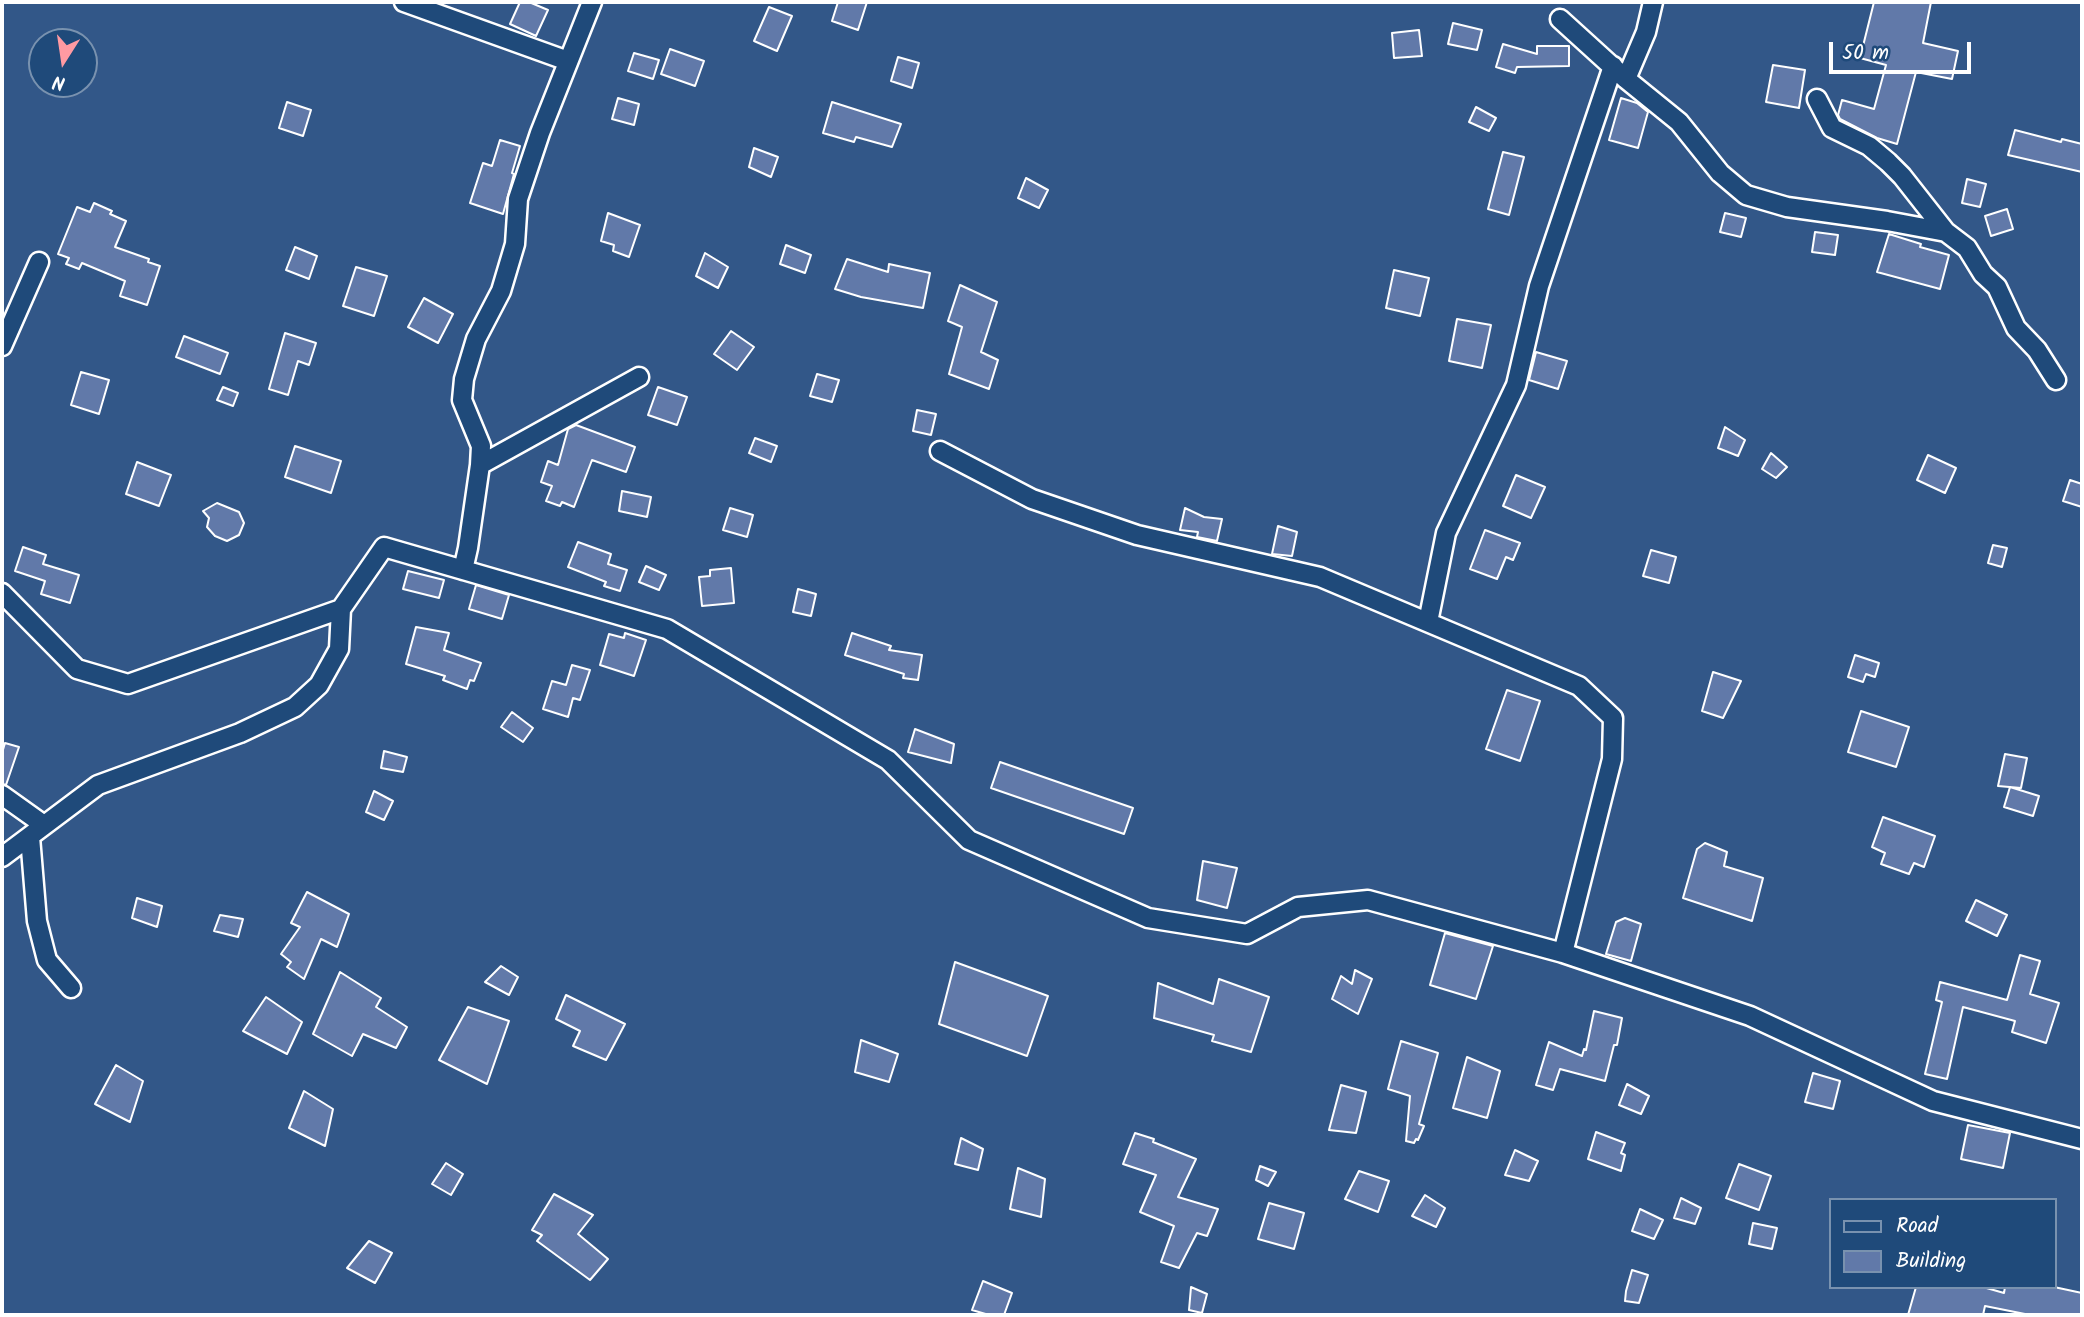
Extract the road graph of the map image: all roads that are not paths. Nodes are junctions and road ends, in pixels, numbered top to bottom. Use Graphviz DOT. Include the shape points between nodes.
graph roads {
  1 [pos="404,2"];
  2 [pos="592,2"];
  3 [pos="1653,2"];
  4 [pos="1560,19"];
  5 [pos="568,61"];
  6 [pos="1613,66"];
  7 [pos="1626,79"];
  8 [pos="1817,99"];
  9 [pos="1946,232"];
  10 [pos="39,262"];
  11 [pos="2,346"];
  12 [pos="639,377"];
  13 [pos="2056,380"];
  14 [pos="940,452"];
  15 [pos="480,465"];
  16 [pos="463,570"];
  17 [pos="2,593"];
  18 [pos="341,609"];
  19 [pos="1428,622"];
  20 [pos="2,795"];
  21 [pos="44,825"];
  22 [pos="30,837"];
  23 [pos="2,857"];
  24 [pos="1563,953"];
  25 [pos="71,988"];
  26 [pos="2082,1139"];
  1 -- 5 [label="street"];
  2 -- 5 [label="street"];
  3 -- 7 [label="street"];
  4 -- 6 [label="street"];
  5 -- 15 [label="street" via="517,199 515,244 501,291 476,339 464,379 462,400 481,446"];
  6 -- 7 [label="street"];
  6 -- 19 [label="street" via="1539,286 1516,385 1446,533"];
  7 -- 9 [label="street" via="1679,122 1720,173 1746,195 1787,207"];
  8 -- 9 [label="street" via="1832,128 1888,162"];
  9 -- 13 [label="street" via="1967,248 1997,287 2017,328"];
  10 -- 11 [label="street"];
  12 -- 15 [label="street"];
  14 -- 19 [label="street" via="1032,499 1137,535 1320,577"];
  15 -- 16 [label="street"];
  16 -- 18 [label="street" via="384,547"];
  16 -- 24 [label="street" via="667,629 888,760 969,839 1147,918 1247,934 1298,907 1368,900"];
  17 -- 18 [label="street" via="77,669 128,684"];
  18 -- 21 [label="street" via="339,649 319,685 295,707 240,733 98,785"];
  19 -- 24 [label="street" via="1579,686 1613,718 1612,759"];
  20 -- 21 [label="street"];
  21 -- 22 [label="street"];
  22 -- 23 [label="street"];
  22 -- 25 [label="street" via="37,921 47,960"];
  24 -- 26 [label="street" via="1751,1016 1933,1101"];
}
